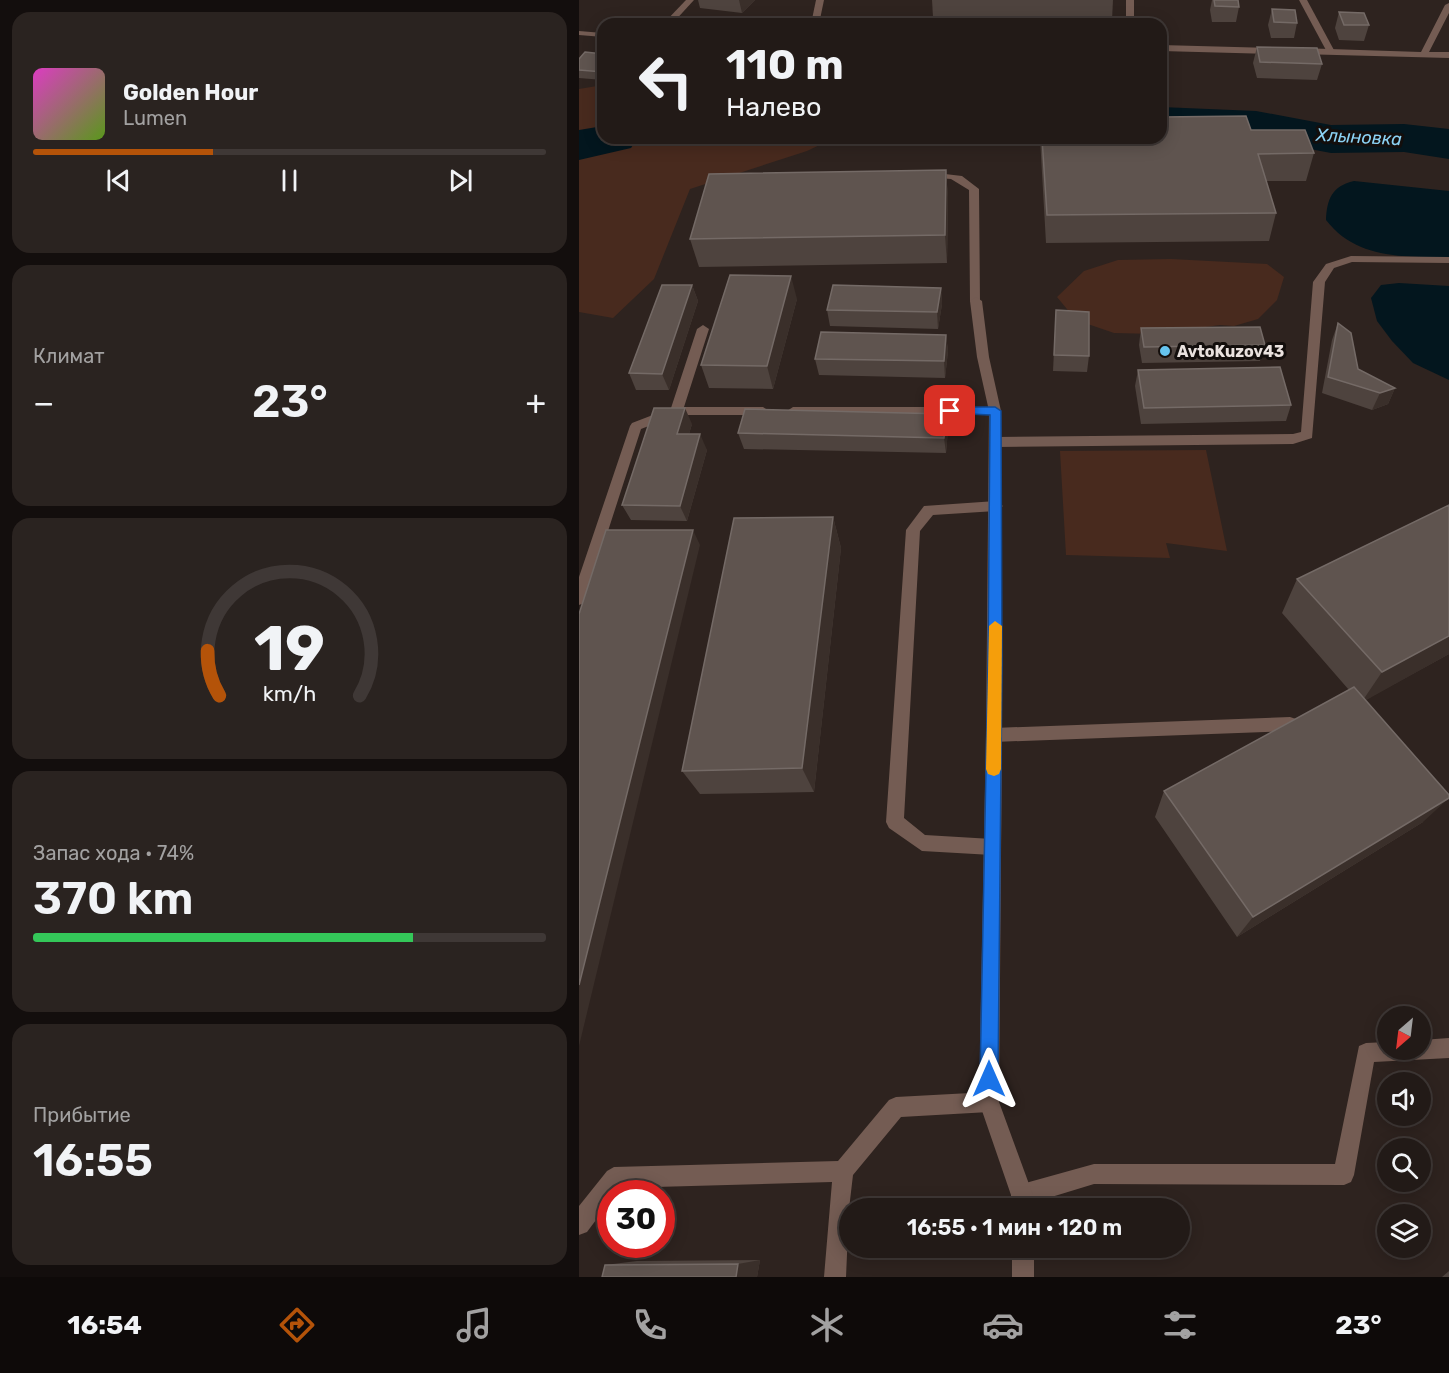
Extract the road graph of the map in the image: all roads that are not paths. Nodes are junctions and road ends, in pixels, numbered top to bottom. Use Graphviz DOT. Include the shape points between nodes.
graph roads {
  1 [pos="690,0"];
  2 [pos="820,0"];
  3 [pos="1130,0"];
  4 [pos="1303,0"];
  5 [pos="1449,5"];
  6 [pos="673,18"];
  7 [pos="816,18"];
  8 [pos="1130,18"];
  9 [pos="579,33"];
  10 [pos="597,34"];
  11 [pos="1167,48"];
  12 [pos="1331,52"];
  13 [pos="1425,54"];
  14 [pos="1449,55"];
  15 [pos="915,176"];
  16 [pos="1449,260"];
  17 [pos="703,328"];
  18 [pos="676,411"];
  19 [pos="995,411"];
  20 [pos="996,442"];
  21 [pos="996,506"];
  22 [pos="579,599"];
  23 [pos="1290,724"];
  24 [pos="994,735"];
  25 [pos="992,847"];
  26 [pos="1449,1048"];
  27 [pos="1431,1049"];
  28 [pos="1377,1052"];
  29 [pos="989,1102"];
  30 [pos="843,1171"];
  31 [pos="1021,1198"];
  32 [pos="1032,1198"];
  33 [pos="579,1224"];
  34 [pos="1023,1258"];
  35 [pos="835,1277"];
  36 [pos="1023,1277"];
  1 -- 6 [label="street"];
  2 -- 7 [label="street"];
  3 -- 8 [label="street"];
  4 -- 12 [label="street"];
  5 -- 13 [label="street"];
  9 -- 10 [label="street"];
  11 -- 12 [label="street"];
  12 -- 13 [label="street"];
  13 -- 14 [label="street"];
  15 -- 19 [label="street" via="950,176 966,180 974,189 976,301"];
  16 -- 20 [label="street" via="1351,259 1330,266 1319,282 1307,435 1293,439"];
  17 -- 18 [label="street"];
  18 -- 19 [label="street"];
  18 -- 22 [label="street" via="636,426"];
  19 -- 20 [label="street"];
  20 -- 21 [label="street"];
  21 -- 24 [label="street"];
  21 -- 25 [label="street" via="929,510 913,530 895,822 922,843"];
  23 -- 24 [label="street"];
  24 -- 25 [label="street"];
  25 -- 29 [label="street"];
  26 -- 27 [label="street"];
  28 -- 32 [label="street" via="1366,1053 1344,1175 1094,1174"];
  29 -- 30 [label="street" via="896,1107"];
  29 -- 31 [label="street"];
  30 -- 33 [label="street" via="613,1178"];
  30 -- 35 [label="street"];
  34 -- 36 [label="street"];
}
